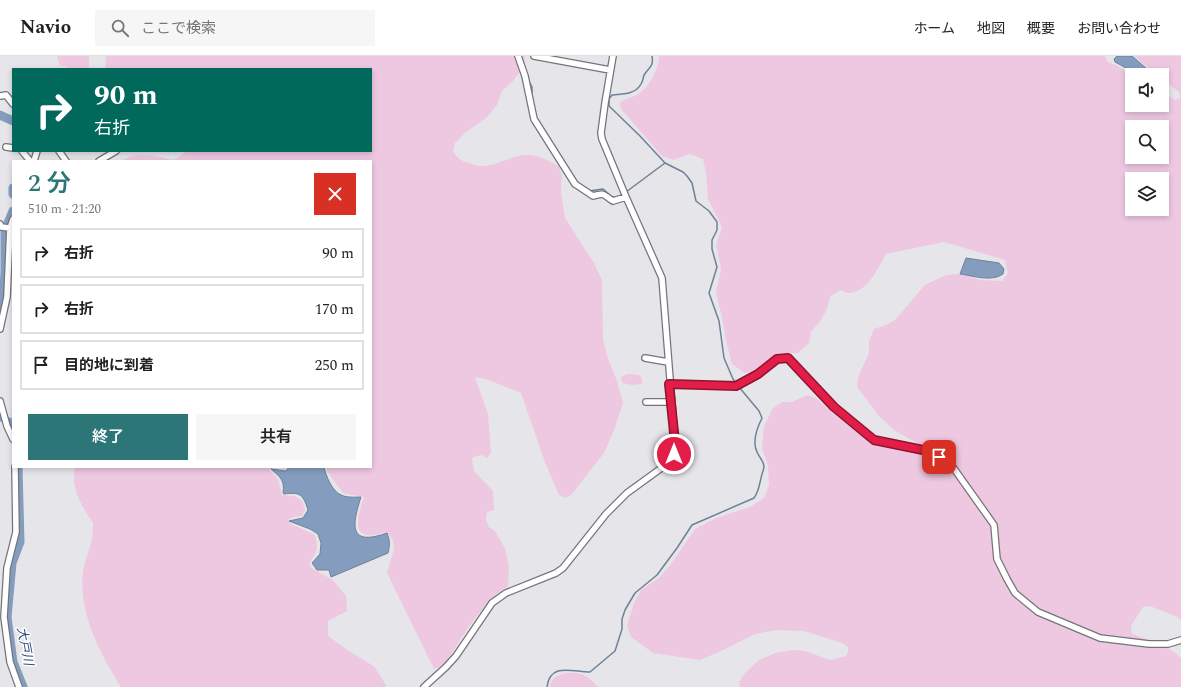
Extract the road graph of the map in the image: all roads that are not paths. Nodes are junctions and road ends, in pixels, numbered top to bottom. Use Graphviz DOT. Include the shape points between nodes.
graph roads {
  1 [pos="518,56"];
  2 [pos="534,56"];
  3 [pos="613,56"];
  4 [pos="610,70"];
  5 [pos="0,96"];
  6 [pos="12,103"];
  7 [pos="6,147"];
  8 [pos="12,148"];
  9 [pos="23,152"];
  10 [pos="114,152"];
  11 [pos="31,160"];
  12 [pos="101,160"];
  13 [pos="626,198"];
  14 [pos="12,220"];
  15 [pos="3,227"];
  16 [pos="0,329"];
  17 [pos="645,358"];
  18 [pos="668,362"];
  19 [pos="669,384"];
  20 [pos="0,401"];
  21 [pos="646,402"];
  22 [pos="671,402"];
  23 [pos="12,437"];
  24 [pos="15,468"];
  25 [pos="3,629"];
  26 [pos="1181,640"];
  27 [pos="19,687"];
  28 [pos="424,687"];
  1 -- 13 [label="street" via="534,119 575,184 593,196 602,193 613,201"];
  2 -- 4 [label="street"];
  3 -- 4 [label="street"];
  4 -- 13 [label="street" via="601,133"];
  5 -- 6 [label="street" via="6,95"];
  7 -- 8 [label="street"];
  9 -- 11 [label="street"];
  10 -- 12 [label="street"];
  13 -- 18 [label="street" via="662,278"];
  14 -- 15 [label="street"];
  15 -- 16 [label="street" via="7,297"];
  17 -- 18 [label="street"];
  18 -- 19 [label="street"];
  19 -- 22 [label="street"];
  19 -- 26 [label="street" via="738,385 777,359 788,358 834,407 874,440 928,451 950,463 994,525 997,559 1007,579 1016,593 1038,612 1100,638 1150,644 1168,644"];
  20 -- 23 [label="street"];
  21 -- 22 [label="street"];
  22 -- 28 [label="street" via="675,442 672,459 627,493 556,574 506,593 492,603 456,656"];
  24 -- 25 [label="street" via="16,532 7,568"];
  25 -- 27 [label="street" via="10,662"];
}
